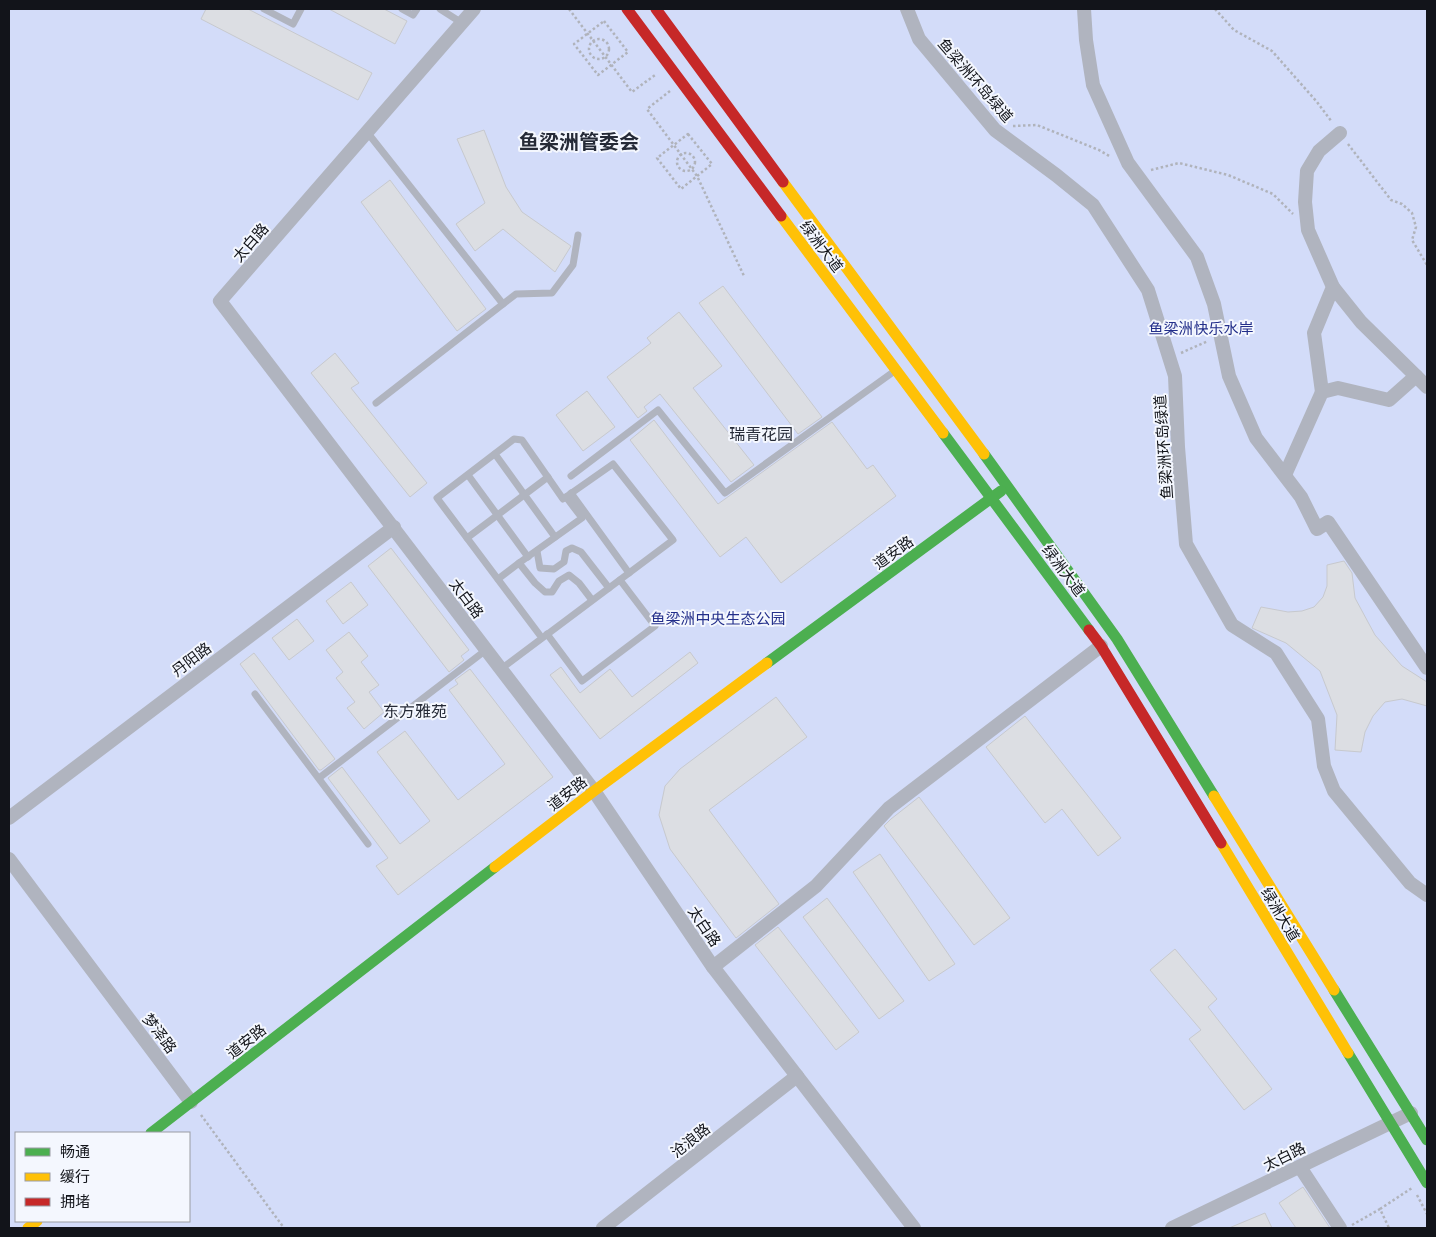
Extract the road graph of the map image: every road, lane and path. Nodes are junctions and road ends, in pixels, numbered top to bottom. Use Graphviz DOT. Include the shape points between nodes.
graph roads {
  1 [pos="264,9"];
  2 [pos="301,9"];
  3 [pos="402,9"];
  4 [pos="417,9"];
  5 [pos="440,9"];
  6 [pos="474,9"];
  7 [pos="569,9"];
  8 [pos="627,9"];
  9 [pos="656,9"];
  10 [pos="907,9"];
  11 [pos="1084,9"];
  12 [pos="462,23"];
  13 [pos="588,33"];
  14 [pos="594,41"];
  15 [pos="606,57"];
  16 [pos="611,65"];
  17 [pos="668,65"];
  18 [pos="682,83"];
  19 [pos="994,130"];
  20 [pos="368,132"];
  21 [pos="1340,133"];
  22 [pos="674,145"];
  23 [pos="681,155"];
  24 [pos="1114,160"];
  25 [pos="692,169"];
  26 [pos="1136,174"];
  27 [pos="697,176"];
  28 [pos="1308,230"];
  29 [pos="578,235"];
  30 [pos="744,276"];
  31 [pos="1333,286"];
  32 [pos="503,304"];
  33 [pos="1221,335"];
  34 [pos="1169,358"];
  35 [pos="896,370"];
  36 [pos="1416,376"];
  37 [pos="1427,387"];
  38 [pos="1322,392"];
  39 [pos="376,403"];
  40 [pos="495,454"];
  41 [pos="468,475"];
  42 [pos="1285,475"];
  43 [pos="571,476"];
  44 [pos="548,477"];
  45 [pos="1008,486"];
  46 [pos="525,495"];
  47 [pos="569,495"];
  48 [pos="991,498"];
  49 [pos="497,515"];
  50 [pos="394,527"];
  51 [pos="556,537"];
  52 [pos="467,538"];
  53 [pos="537,551"];
  54 [pos="528,557"];
  55 [pos="519,564"];
  56 [pos="629,573"];
  57 [pos="498,579"];
  58 [pos="620,580"];
  59 [pos="609,588"];
  60 [pos="592,600"];
  61 [pos="544,636"];
  62 [pos="1101,646"];
  63 [pos="486,650"];
  64 [pos="1427,668"];
  65 [pos="501,669"];
  66 [pos="255,694"];
  67 [pos="319,778"];
  68 [pos="594,791"];
  69 [pos="9,818"];
  70 [pos="368,844"];
  71 [pos="9,859"];
  72 [pos="1427,895"];
  73 [pos="713,967"];
  74 [pos="797,1076"];
  75 [pos="191,1102"];
  76 [pos="1411,1113"];
  77 [pos="1390,1123"];
  78 [pos="152,1132"];
  79 [pos="1427,1140"];
  80 [pos="1300,1167"];
  81 [pos="1409,1182"];
  82 [pos="1427,1183"];
  83 [pos="1412,1188"];
  84 [pos="1380,1209"];
  85 [pos="1427,1214"];
  86 [pos="284,1228"];
  87 [pos="602,1228"];
  88 [pos="914,1228"];
  89 [pos="1172,1228"];
  90 [pos="1340,1228"];
  91 [pos="1346,1228"];
  92 [pos="1389,1228"];
  1 -- 2 [label="lane" via="293,24"];
  3 -- 4 [label="lane" via="413,15"];
  5 -- 12 [label="lane"];
  6 -- 12 [label="street, 太白路"];
  7 -- 13 [label="path"];
  8 -- 17 [label="main road, 绿洲大道"];
  9 -- 45 [label="main road, 绿洲大道"];
  10 -- 19 [label="street, 鱼梁洲环岛绿道" via="919,39"];
  11 -- 26 [label="street" via="1093,85 1128,164"];
  12 -- 20 [label="street, 太白路"];
  13 -- 14 [label="path"];
  13 -- 16 [label="path" via="574,44 598,75"];
  13 -- 16 [label="path" via="604,21 628,52"];
  14 -- 15 [label="path"];
  14 -- 15 [label="path" via="606,42 609,51"];
  14 -- 15 [label="path" via="590,46 591,55 600,59"];
  15 -- 16 [label="path"];
  16 -- 17 [label="path" via="632,92"];
  17 -- 18 [label="main road, 绿洲大道"];
  18 -- 22 [label="path" via="647,109"];
  18 -- 35 [label="main road, 绿洲大道"];
  19 -- 24 [label="path" via="1037,125 1099,150"];
  19 -- 34 [label="street, 鱼梁洲环岛绿道" via="1093,205 1148,290"];
  20 -- 32 [label="lane"];
  20 -- 50 [label="street, 太白路" via="220,301"];
  21 -- 28 [label="street" via="1319,151 1306,170"];
  22 -- 23 [label="path"];
  22 -- 27 [label="path" via="688,134 712,164"];
  22 -- 27 [label="path" via="657,158 682,188"];
  23 -- 25 [label="path"];
  23 -- 25 [label="path" via="692,156"];
  23 -- 25 [label="path" via="677,162 679,167"];
  25 -- 27 [label="path"];
  26 -- 28 [label="path" via="1179,163 1228,175 1273,194"];
  26 -- 33 [label="street" via="1197,258 1214,304"];
  27 -- 30 [label="path"];
  28 -- 31 [label="street"];
  29 -- 32 [label="lane" via="573,265 552,293 516,294"];
  31 -- 36 [label="street" via="1361,322"];
  31 -- 38 [label="street" via="1314,333"];
  32 -- 39 [label="lane"];
  33 -- 34 [label="path"];
  33 -- 42 [label="street" via="1229,376 1256,438"];
  34 -- 72 [label="street, 鱼梁洲环岛绿道" via="1174,376 1186,544 1232,625 1276,653 1318,719 1324,766 1334,791 1410,883"];
  35 -- 43 [label="lane" via="724,493 658,410"];
  35 -- 48 [label="main road, 绿洲大道"];
  36 -- 37 [label="street"];
  36 -- 38 [label="street" via="1389,400 1338,388"];
  38 -- 42 [label="street"];
  40 -- 41 [label="lane"];
  40 -- 44 [label="lane" via="514,439 522,440"];
  40 -- 46 [label="lane"];
  41 -- 49 [label="lane"];
  41 -- 52 [label="lane" via="437,498"];
  42 -- 64 [label="street" via="1301,496 1317,529 1328,522"];
  44 -- 46 [label="lane"];
  44 -- 47 [label="lane" via="563,499"];
  45 -- 48 [label="main road, 道安路"];
  45 -- 76 [label="main road, 绿洲大道" via="1117,639"];
  46 -- 49 [label="lane"];
  46 -- 51 [label="lane"];
  47 -- 51 [label="lane" via="582,518"];
  47 -- 56 [label="lane"];
  47 -- 56 [label="lane" via="613,464 673,540"];
  48 -- 62 [label="main road, 绿洲大道"];
  48 -- 68 [label="main road, 道安路"];
  49 -- 52 [label="lane"];
  49 -- 54 [label="lane"];
  50 -- 63 [label="street, 太白路"];
  50 -- 69 [label="street, 丹阳路"];
  51 -- 53 [label="lane"];
  52 -- 57 [label="lane"];
  53 -- 54 [label="lane"];
  53 -- 59 [label="lane" via="540,568 554,569 564,562 566,551 572,548 581,552"];
  54 -- 55 [label="lane"];
  55 -- 57 [label="lane"];
  55 -- 60 [label="lane" via="545,592 552,592 559,581 569,575 579,582"];
  56 -- 58 [label="lane"];
  57 -- 61 [label="lane"];
  58 -- 59 [label="lane"];
  58 -- 61 [label="lane" via="655,626 582,681"];
  59 -- 60 [label="lane"];
  60 -- 61 [label="lane"];
  61 -- 65 [label="lane"];
  62 -- 73 [label="street" via="889,808 816,886"];
  62 -- 77 [label="main road, 绿洲大道"];
  63 -- 65 [label="street, 太白路"];
  63 -- 67 [label="lane"];
  65 -- 68 [label="street, 太白路"];
  66 -- 67 [label="lane"];
  67 -- 70 [label="lane"];
  68 -- 73 [label="street, 太白路"];
  68 -- 75 [label="main road, 道安路"];
  71 -- 75 [label="street, 梦泽路"];
  73 -- 74 [label="street, 太白路"];
  74 -- 87 [label="street, 沧浪路"];
  74 -- 88 [label="street, 太白路"];
  75 -- 78 [label="main road, 道安路"];
  75 -- 86 [label="path"];
  76 -- 77 [label="street, 太白路"];
  76 -- 79 [label="main road, 绿洲大道"];
  77 -- 80 [label="street, 太白路"];
  77 -- 82 [label="main road, 绿洲大道"];
  80 -- 89 [label="street, 太白路"];
  80 -- 90 [label="street"];
  81 -- 83 [label="path"];
  83 -- 84 [label="path"];
  83 -- 85 [label="path"];
  84 -- 91 [label="path"];
  84 -- 92 [label="path"];
}
